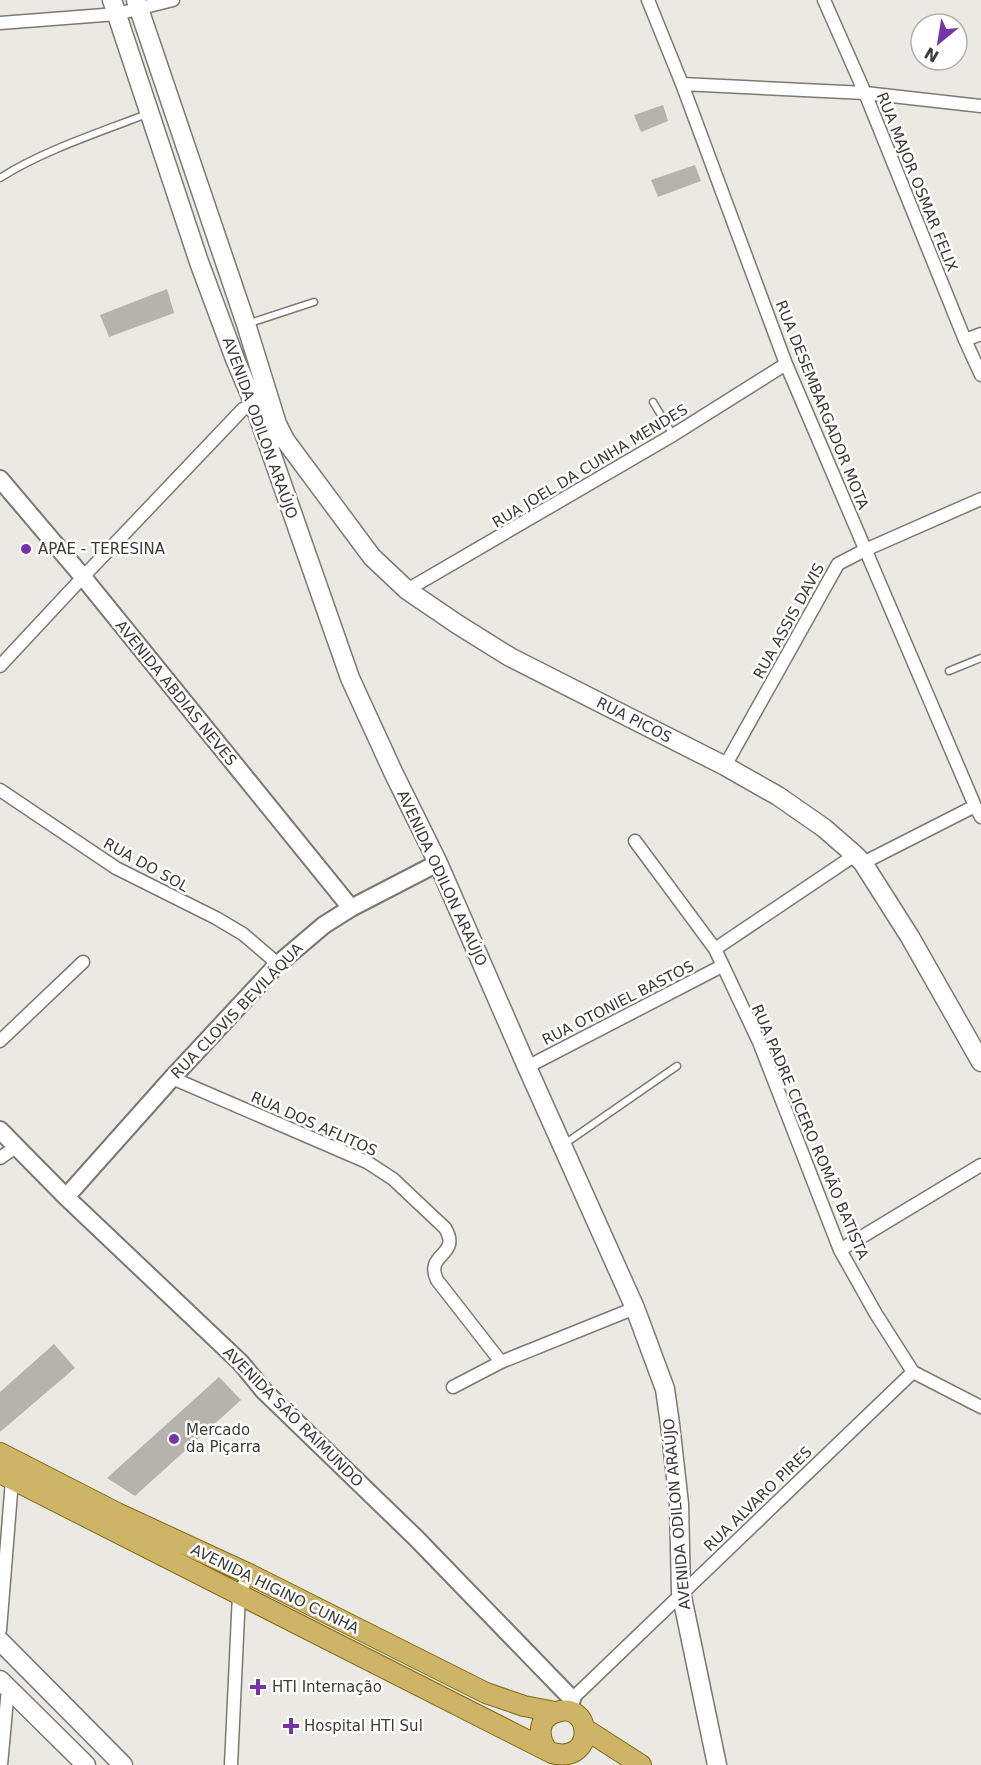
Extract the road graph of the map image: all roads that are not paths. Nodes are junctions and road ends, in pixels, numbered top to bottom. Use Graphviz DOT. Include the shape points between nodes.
graph roads {
  1 [pos="173,0"];
  2 [pos="648,0"];
  3 [pos="824,0"];
  4 [pos="137,4"];
  5 [pos="115,7"];
  6 [pos="0,23"];
  7 [pos="682,84"];
  8 [pos="865,93"];
  9 [pos="981,106"];
  10 [pos="150,113"];
  11 [pos="0,178"];
  12 [pos="314,302"];
  13 [pos="246,324"];
  14 [pos="981,334"];
  15 [pos="965,340"];
  16 [pos="786,364"];
  17 [pos="981,375"];
  18 [pos="262,400"];
  19 [pos="653,402"];
  20 [pos="674,435"];
  21 [pos="0,479"];
  22 [pos="981,499"];
  23 [pos="865,550"];
  24 [pos="83,577"];
  25 [pos="407,590"];
  26 [pos="981,658"];
  27 [pos="0,666"];
  28 [pos="949,671"];
  29 [pos="725,766"];
  30 [pos="0,790"];
  31 [pos="979,814"];
  32 [pos="636,841"];
  33 [pos="859,859"];
  34 [pos="438,862"];
  35 [pos="351,908"];
  36 [pos="715,949"];
  37 [pos="83,962"];
  38 [pos="278,964"];
  39 [pos="722,966"];
  40 [pos="0,1041"];
  41 [pos="981,1062"];
  42 [pos="677,1066"];
  43 [pos="527,1067"];
  44 [pos="172,1078"];
  45 [pos="0,1131"];
  46 [pos="16,1146"];
  47 [pos="562,1146"];
  48 [pos="0,1158"];
  49 [pos="981,1165"];
  50 [pos="66,1197"];
  51 [pos="840,1250"];
  52 [pos="635,1308"];
  53 [pos="501,1362"];
  54 [pos="913,1372"];
  55 [pos="453,1387"];
  56 [pos="981,1407"];
  57 [pos="0,1453"];
  58 [pos="6,1476"];
  59 [pos="249,1574"];
  60 [pos="681,1592"];
  61 [pos="239,1594"];
  62 [pos="0,1630"];
  63 [pos="0,1641"];
  64 [pos="4,1690"];
  65 [pos="565,1707"];
  66 [pos="585,1729"];
  67 [pos="546,1749"];
  68 [pos="566,1755"];
  69 [pos="0,1765"];
  70 [pos="86,1765"];
  71 [pos="123,1765"];
  72 [pos="231,1765"];
  73 [pos="585,1765"];
  74 [pos="641,1765"];
  75 [pos="717,1765"];
  1 -- 4 [label="street"];
  2 -- 7 [label="street, RUA DESEMBARGADOR MOTA"];
  3 -- 8 [label="street, RUA MAJOR OSMAR FELIX"];
  4 -- 5 [label="street"];
  4 -- 13 [label="main road, AVENIDA ODILON ARAÚJO"];
  5 -- 6 [label="street"];
  5 -- 10 [label="main road, AVENIDA ODILON ARAÚJO"];
  7 -- 8 [label="street"];
  7 -- 16 [label="street, RUA DESEMBARGADOR MOTA"];
  8 -- 9 [label="street"];
  8 -- 15 [label="street, RUA MAJOR OSMAR FELIX"];
  10 -- 11 [label="lane"];
  10 -- 18 [label="main road, AVENIDA ODILON ARAÚJO" via="235,359"];
  12 -- 13 [label="lane"];
  13 -- 18 [label="main road, AVENIDA ODILON ARAÚJO"];
  14 -- 15 [label="street"];
  15 -- 17 [label="street, RUA MAJOR OSMAR FELIX"];
  16 -- 20 [label="street, RUA JOEL DA CUNHA MENDES"];
  16 -- 23 [label="street, RUA DESEMBARGADOR MOTA"];
  18 -- 24 [label="street" via="243,409"];
  18 -- 25 [label="main road, RUA PICOS" via="285,440 372,557"];
  18 -- 34 [label="main road, AVENIDA ODILON ARAÚJO" via="350,678"];
  19 -- 20 [label="lane"];
  20 -- 25 [label="street, RUA JOEL DA CUNHA MENDES"];
  21 -- 24 [label="street, AVENIDA ABDIAS NEVES"];
  22 -- 23 [label="street, RUA ASSIS DAVIS"];
  23 -- 29 [label="street, RUA ASSIS DAVIS" via="838,564"];
  23 -- 31 [label="street, RUA DESEMBARGADOR MOTA"];
  24 -- 27 [label="street"];
  24 -- 35 [label="street, AVENIDA ABDIAS NEVES"];
  25 -- 29 [label="main road, RUA PICOS" via="510,657"];
  26 -- 28 [label="lane"];
  29 -- 33 [label="main road, RUA PICOS" via="802,812"];
  30 -- 38 [label="street, RUA DO SOL" via="116,868 243,934"];
  31 -- 33 [label="street"];
  32 -- 36 [label="street, RUA PADRE CICERO ROMÃO BATISTA"];
  33 -- 36 [label="street"];
  33 -- 41 [label="main road, RUA PICOS" via="910,937"];
  34 -- 35 [label="street, RUA CLOVIS BEVILÁQUA"];
  34 -- 43 [label="main road, AVENIDA ODILON ARAÚJO"];
  35 -- 38 [label="street, RUA CLOVIS BEVILÁQUA"];
  36 -- 39 [label="street, RUA PADRE CICERO ROMÃO BATISTA"];
  37 -- 40 [label="street"];
  38 -- 44 [label="street, RUA CLOVIS BEVILÁQUA"];
  39 -- 43 [label="street, RUA OTONIEL BASTOS"];
  39 -- 51 [label="street, RUA PADRE CICERO ROMÃO BATISTA" via="759,1042"];
  42 -- 47 [label="lane"];
  43 -- 47 [label="main road, AVENIDA ODILON ARAÚJO"];
  44 -- 50 [label="street, RUA CLOVIS BEVILÁQUA"];
  44 -- 53 [label="street, RUA DOS AFLITOS" via="339,1149 393,1179 445,1228 450,1242 435,1262 434,1273"];
  45 -- 46 [label="street, AVENIDA SÃO RAIMUNDO"];
  46 -- 48 [label="street"];
  46 -- 50 [label="street, AVENIDA SÃO RAIMUNDO"];
  47 -- 52 [label="main road, AVENIDA ODILON ARAÚJO"];
  49 -- 51 [label="street"];
  50 -- 65 [label="street, AVENIDA SÃO RAIMUNDO" via="416,1539"];
  51 -- 54 [label="street, RUA PADRE CICERO ROMÃO BATISTA"];
  52 -- 53 [label="street"];
  52 -- 60 [label="main road, AVENIDA ODILON ARAÚJO" via="665,1389 669,1413 679,1504"];
  53 -- 55 [label="street"];
  54 -- 56 [label="street"];
  54 -- 60 [label="street, RUA ALVARO PIRES"];
  57 -- 59 [label="main road, AVENIDA HIGINO CUNHA"];
  58 -- 61 [label="main road, AVENIDA HIGINO CUNHA"];
  58 -- 62 [label="street"];
  59 -- 61 [label="street"];
  59 -- 65 [label="main road, AVENIDA HIGINO CUNHA" via="486,1693 524,1706"];
  60 -- 65 [label="street, RUA ALVARO PIRES"];
  60 -- 75 [label="main road, AVENIDA ODILON ARAÚJO"];
  61 -- 67 [label="main road, AVENIDA HIGINO CUNHA"];
  61 -- 72 [label="street"];
  63 -- 71 [label="main road"];
  64 -- 69 [label="street"];
  64 -- 70 [label="main road"];
  65 -- 66 [label="main road"];
  65 -- 67 [label="main road" via="548,1716 541,1728"];
  66 -- 68 [label="main road" via="579,1749"];
  66 -- 74 [label="main road"];
  67 -- 68 [label="main road"];
  68 -- 73 [label="main road"];
}
